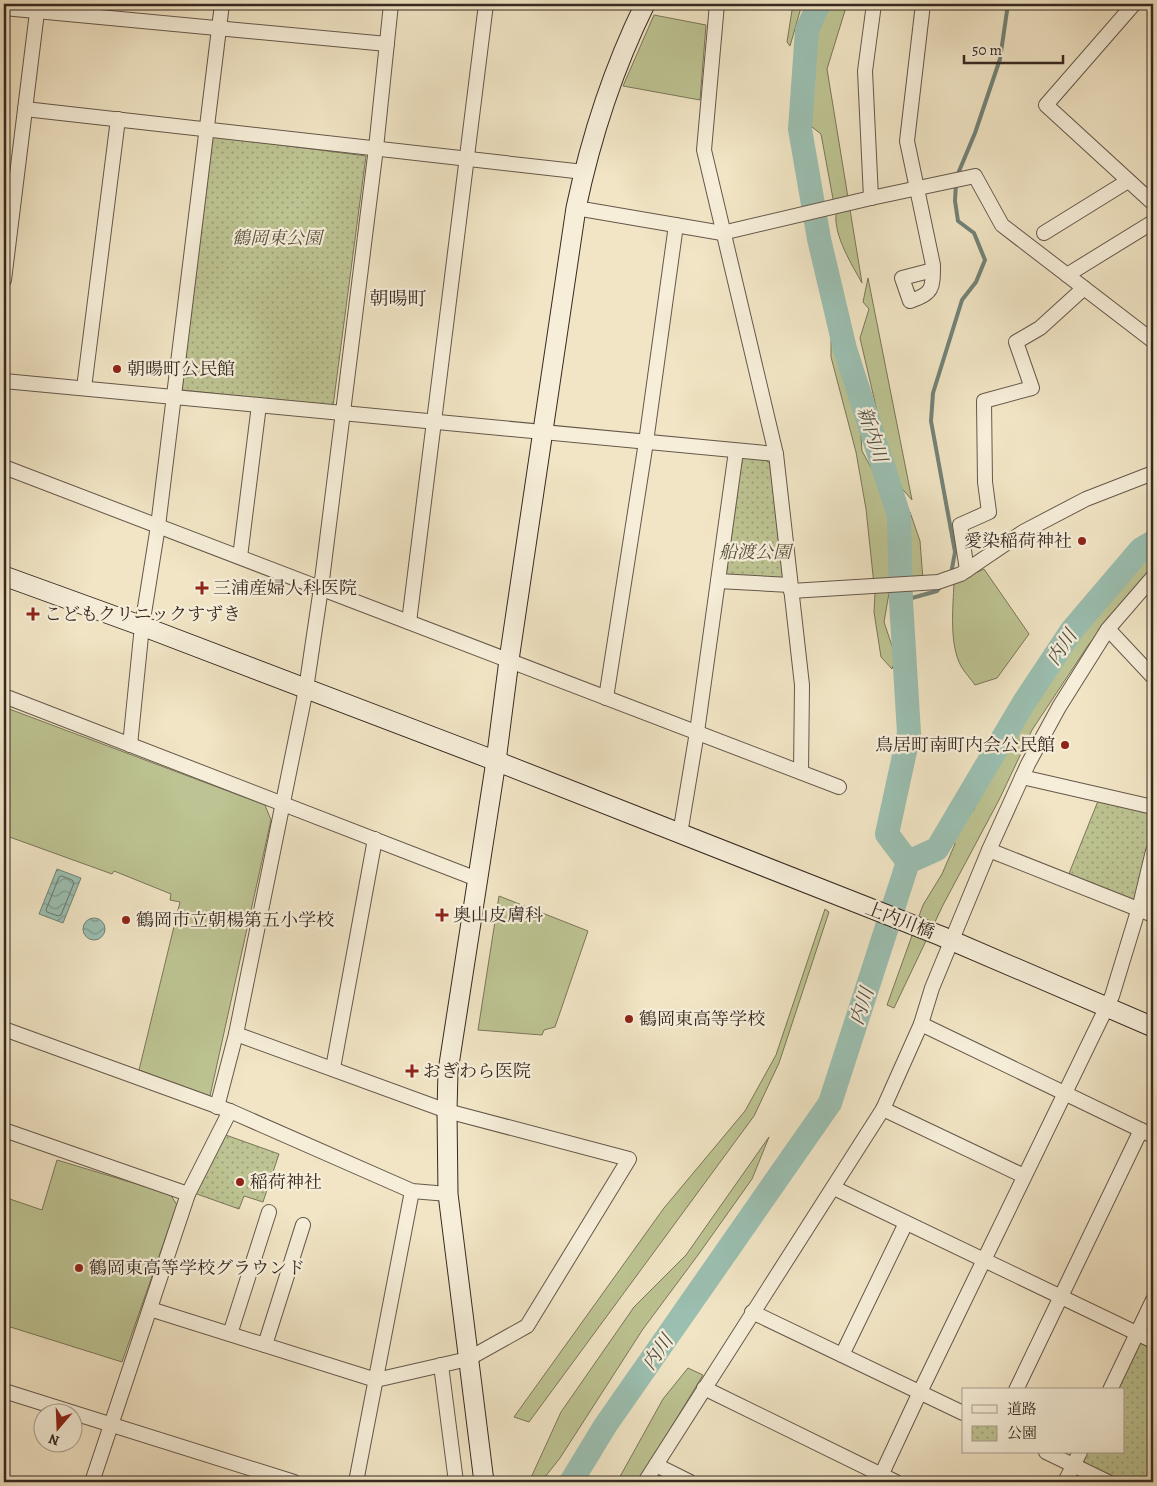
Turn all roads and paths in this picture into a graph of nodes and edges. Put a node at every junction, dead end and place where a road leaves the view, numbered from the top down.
1 (222, 4) edge
2 (391, 4) edge
3 (486, 4) edge
4 (646, 4) edge
5 (717, 4) edge
6 (874, 4) edge
7 (923, 4) edge
8 (1134, 4) edge
9 (38, 7) edge
10 (4, 8) edge
11 (219, 28) junction
12 (387, 44) junction
13 (25, 109) junction
14 (118, 119) junction
15 (206, 129) junction
16 (376, 148) junction
17 (467, 159) junction
18 (584, 172) junction
19 (1128, 181) junction
20 (916, 189) junction
21 (866, 200) junction
22 (1153, 203) edge
23 (576, 208) junction
24 (1153, 222) edge
25 (676, 225) junction
26 (722, 233) junction
27 (1044, 233) dead end
28 (933, 270) dead end
29 (1067, 275) junction
30 (4, 280) edge
31 (1084, 288) junction
32 (1153, 341) edge
33 (4, 381) edge
34 (84, 388) junction
35 (173, 397) junction
36 (259, 405) junction
37 (342, 413) junction
38 (435, 422) junction
39 (543, 432) junction
40 (646, 442) junction
41 (736, 451) junction
42 (776, 454) junction
43 (4, 467) edge
44 (1153, 473) edge
45 (158, 526) junction
46 (240, 558) junction
47 (967, 570) junction
48 (4, 576) edge
49 (1153, 577) edge
50 (718, 581) junction
51 (321, 588) junction
52 (791, 588) junction
53 (409, 622) junction
54 (142, 626) junction
55 (1108, 630) junction
56 (509, 660) junction
57 (1153, 678) edge
58 (306, 689) junction
59 (4, 696) edge
60 (606, 698) junction
61 (697, 732) junction
62 (130, 745) junction
63 (496, 761) junction
64 (801, 772) junction
65 (1022, 777) junction
66 (839, 786) dead end
67 (282, 803) junction
68 (1153, 807) edge
69 (680, 834) junction
70 (375, 839) junction
71 (989, 850) junction
72 (1153, 851) edge
73 (477, 879) junction
74 (1138, 910) junction
75 (1153, 915) edge
76 (947, 938) junction
77 (1107, 1007) junction
78 (921, 1024) junction
79 (1153, 1027) edge
80 (4, 1029) edge
81 (236, 1034) junction
82 (333, 1068) junction
83 (1064, 1093) junction
84 (883, 1108) junction
85 (224, 1109) junction
86 (446, 1111) junction
87 (4, 1130) edge
88 (1147, 1133) edge
89 (1024, 1176) junction
90 (834, 1188) junction
91 (412, 1191) junction
92 (188, 1194) junction
93 (448, 1194) junction
94 (269, 1212) dead end
95 (906, 1223) junction
96 (303, 1225) dead end
97 (984, 1260) junction
98 (1061, 1297) junction
99 (1153, 1300) edge
100 (150, 1309) junction
101 (752, 1312) junction
102 (1137, 1333) junction
103 (230, 1334) junction
104 (1153, 1341) edge
105 (265, 1345) junction
106 (842, 1355) junction
107 (468, 1359) junction
108 (442, 1365) junction
109 (376, 1380) junction
110 (704, 1388) junction
111 (1017, 1388) edge
112 (1111, 1388) edge
113 (4, 1391) edge
114 (920, 1392) junction
115 (962, 1413) edge
116 (111, 1425) junction
117 (1050, 1454) edge
118 (1079, 1454) edge
119 (656, 1465) junction
120 (1074, 1466) junction
121 (880, 1479) edge
122 (92, 1482) edge
123 (294, 1482) edge
124 (356, 1482) edge
125 (456, 1482) edge
126 (484, 1482) edge
127 (645, 1482) edge
128 (690, 1482) edge
129 (896, 1482) edge
130 (1066, 1482) edge
131 (1108, 1482) edge

1 - 11 street
2 - 12 street
3 - 17 street
4 - 18 street
5 - 26 street
6 - 21 street
7 - 20 street
8 - 19 street
9 - 10 street
9 - 11 street
9 - 13 street
11 - 12 street
11 - 15 street
12 - 16 street
13 - 14 street
13 - 30 street
14 - 15 street
14 - 34 street
15 - 16 street
15 - 35 street
16 - 17 street
16 - 37 street
17 - 18 street
17 - 38 street
18 - 23 street
19 - 22 street
19 - 27 street
20 - 21 street
20 - 28 street
20 - 29 street
21 - 26 street
23 - 25 street
23 - 39 street
24 - 29 street
25 - 26 street
25 - 40 street
26 - 42 street
29 - 31 street
31 - 32 street
31 - 47 street
33 - 34 street
34 - 35 street
35 - 36 street
35 - 45 street
36 - 37 street
36 - 46 street
37 - 38 street
37 - 51 street
38 - 39 street
38 - 53 street
39 - 40 street
39 - 56 street
40 - 41 street
40 - 60 street
41 - 42 street
41 - 50 street
42 - 52 street
43 - 45 street
44 - 47 street
45 - 46 street
45 - 54 street
46 - 51 street
47 - 52 street
48 - 54 street, 上内川橋
49 - 55 street
50 - 52 street
50 - 61 street
51 - 53 street
51 - 58 street
52 - 64 street
53 - 56 street
54 - 58 street, 上内川橋
54 - 62 street
55 - 57 street
55 - 65 street
56 - 60 street
56 - 63 street
58 - 63 street, 上内川橋
58 - 67 street
59 - 62 street
60 - 61 street
61 - 64 street
61 - 69 street
62 - 67 street
63 - 69 street, 上内川橋
63 - 73 street
64 - 66 street
65 - 68 street
65 - 71 street
67 - 70 street
67 - 81 street
69 - 76 street, 上内川橋
70 - 73 street
70 - 82 street
71 - 74 street
71 - 76 street
72 - 74 street
73 - 86 street
74 - 75 street
74 - 77 street
76 - 77 street, 上内川橋
76 - 78 street
77 - 79 street, 上内川橋
77 - 83 street
78 - 83 street
78 - 84 street
80 - 85 street
81 - 82 street
81 - 85 street
82 - 86 street
83 - 88 street
83 - 89 street
84 - 89 street
84 - 90 street
85 - 91 street
85 - 92 street
86 - 93 street
86 - 107 street
87 - 92 street
88 - 98 street
89 - 97 street
90 - 95 street
90 - 101 street
91 - 93 street
91 - 109 street
92 - 100 street
93 - 107 street
94 - 103 street
95 - 97 street
95 - 106 street
96 - 105 street
97 - 98 street
97 - 114 street
98 - 102 street
98 - 111 street
99 - 102 street
100 - 103 street
100 - 116 street
101 - 106 street
101 - 110 street
102 - 104 street
102 - 112 street
103 - 105 street
105 - 109 street
106 - 114 street
107 - 108 street
107 - 126 street
108 - 109 street
108 - 125 street
109 - 124 street
110 - 119 street
110 - 121 street
113 - 116 street
114 - 115 street
114 - 121 street
116 - 122 street
116 - 123 street
117 - 120 street
118 - 120 street
119 - 127 street
119 - 128 street
120 - 130 street
120 - 131 street
121 - 129 street

